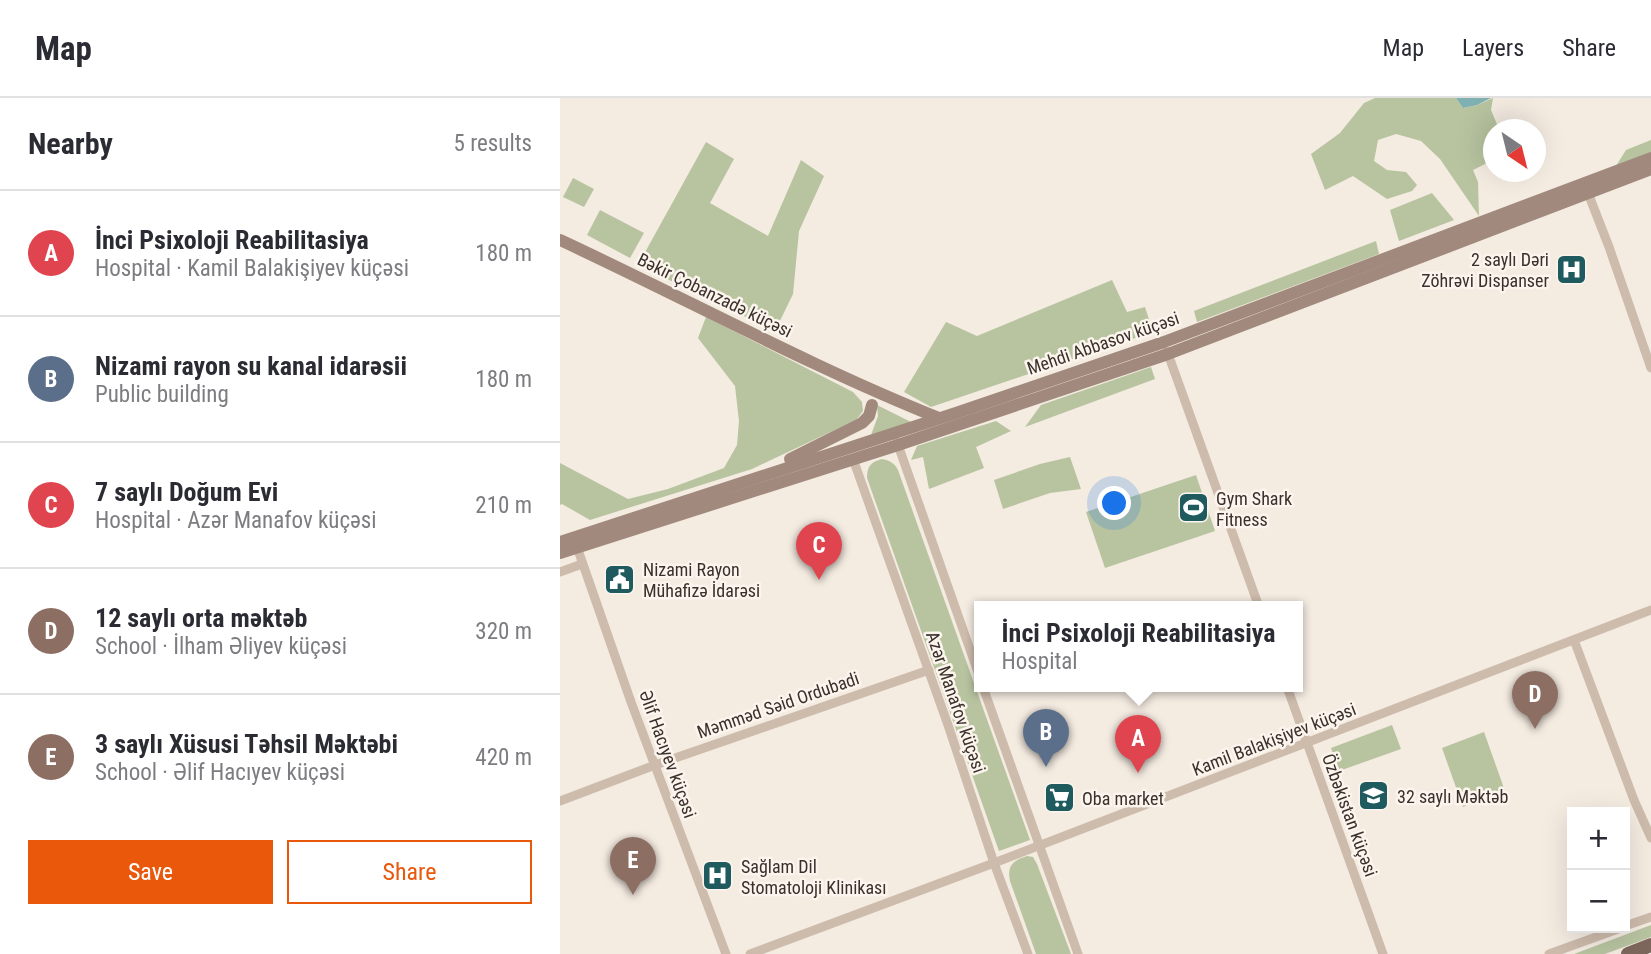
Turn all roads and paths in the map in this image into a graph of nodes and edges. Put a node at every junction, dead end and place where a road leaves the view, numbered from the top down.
1 (1651, 158) edge
2 (1651, 169) edge
3 (1588, 193) junction
4 (560, 240) edge
5 (1166, 348) junction
6 (1651, 368) edge
7 (854, 382) junction
8 (872, 405) junction
9 (924, 423) junction
10 (939, 425) junction
11 (887, 435) junction
12 (859, 443) junction
13 (898, 445) junction
14 (853, 459) junction
15 (745, 481) junction
16 (560, 542) edge
17 (577, 547) junction
18 (560, 553) edge
19 (582, 564) junction
20 (560, 572) edge
21 (1257, 601) edge
22 (1651, 610) edge
23 (1574, 640) junction
24 (974, 661) edge
25 (929, 670) junction
26 (985, 692) edge
27 (1289, 692) edge
28 (1308, 743) junction
29 (655, 765) junction
30 (560, 801) edge
31 (1651, 838) edge
32 (1040, 846) junction
33 (994, 863) junction
34 (1651, 916) edge
35 (1630, 924) edge
36 (1607, 933) edge
37 (1651, 945) edge
38 (726, 954) edge
39 (750, 954) edge
40 (1028, 954) edge
41 (1078, 954) edge
42 (1383, 954) edge
43 (1549, 954) edge
44 (1628, 954) edge

1 - 5 street, Mehdi Abbasov küçəsi
2 - 3 street, Mehdi Abbasov küçəsi
3 - 5 street, Mehdi Abbasov küçəsi
3 - 6 street
4 - 7 street, Bəkir Çobanzadə küçəsi
5 - 10 street, Mehdi Abbasov küçəsi
5 - 21 street
7 - 8 street
7 - 9 street
7 - 10 street
8 - 12 street
8 - 15 street
9 - 10 street
9 - 11 street
10 - 13 street, Mehdi Abbasov küçəsi
11 - 12 street
11 - 13 street, Azər Manafov küçəsi
12 - 14 street
12 - 15 street
13 - 14 street, Mehdi Abbasov küçəsi
13 - 24 street, Azər Manafov küçəsi
14 - 17 street, Mehdi Abbasov küçəsi
14 - 25 street, Azər Manafov küçəsi
15 - 16 street
17 - 18 street, Mehdi Abbasov küçəsi
17 - 19 street, Əlif Hacıyev küçəsi
19 - 20 street
19 - 29 street, Əlif Hacıyev küçəsi
22 - 23 street, Kamil Balakişiyev küçəsi
23 - 28 street, Kamil Balakişiyev küçəsi
23 - 31 street
25 - 29 street, Məmməd Səid Ordubadi
25 - 33 street, Azər Manafov küçəsi
26 - 32 street, Azər Manafov küçəsi
27 - 28 street, Özbəkistan küçəsi
28 - 32 street, Kamil Balakişiyev küçəsi
28 - 42 street, Özbəkistan küçəsi
29 - 30 street, Məmməd Səid Ordubadi
29 - 38 street, Əlif Hacıyev küçəsi
32 - 33 street, Kamil Balakişiyev küçəsi
32 - 41 street, Azər Manafov küçəsi
33 - 39 street, Kamil Balakişiyev küçəsi
33 - 40 street, Azər Manafov küçəsi
34 - 35 street
36 - 43 street
37 - 44 main road

